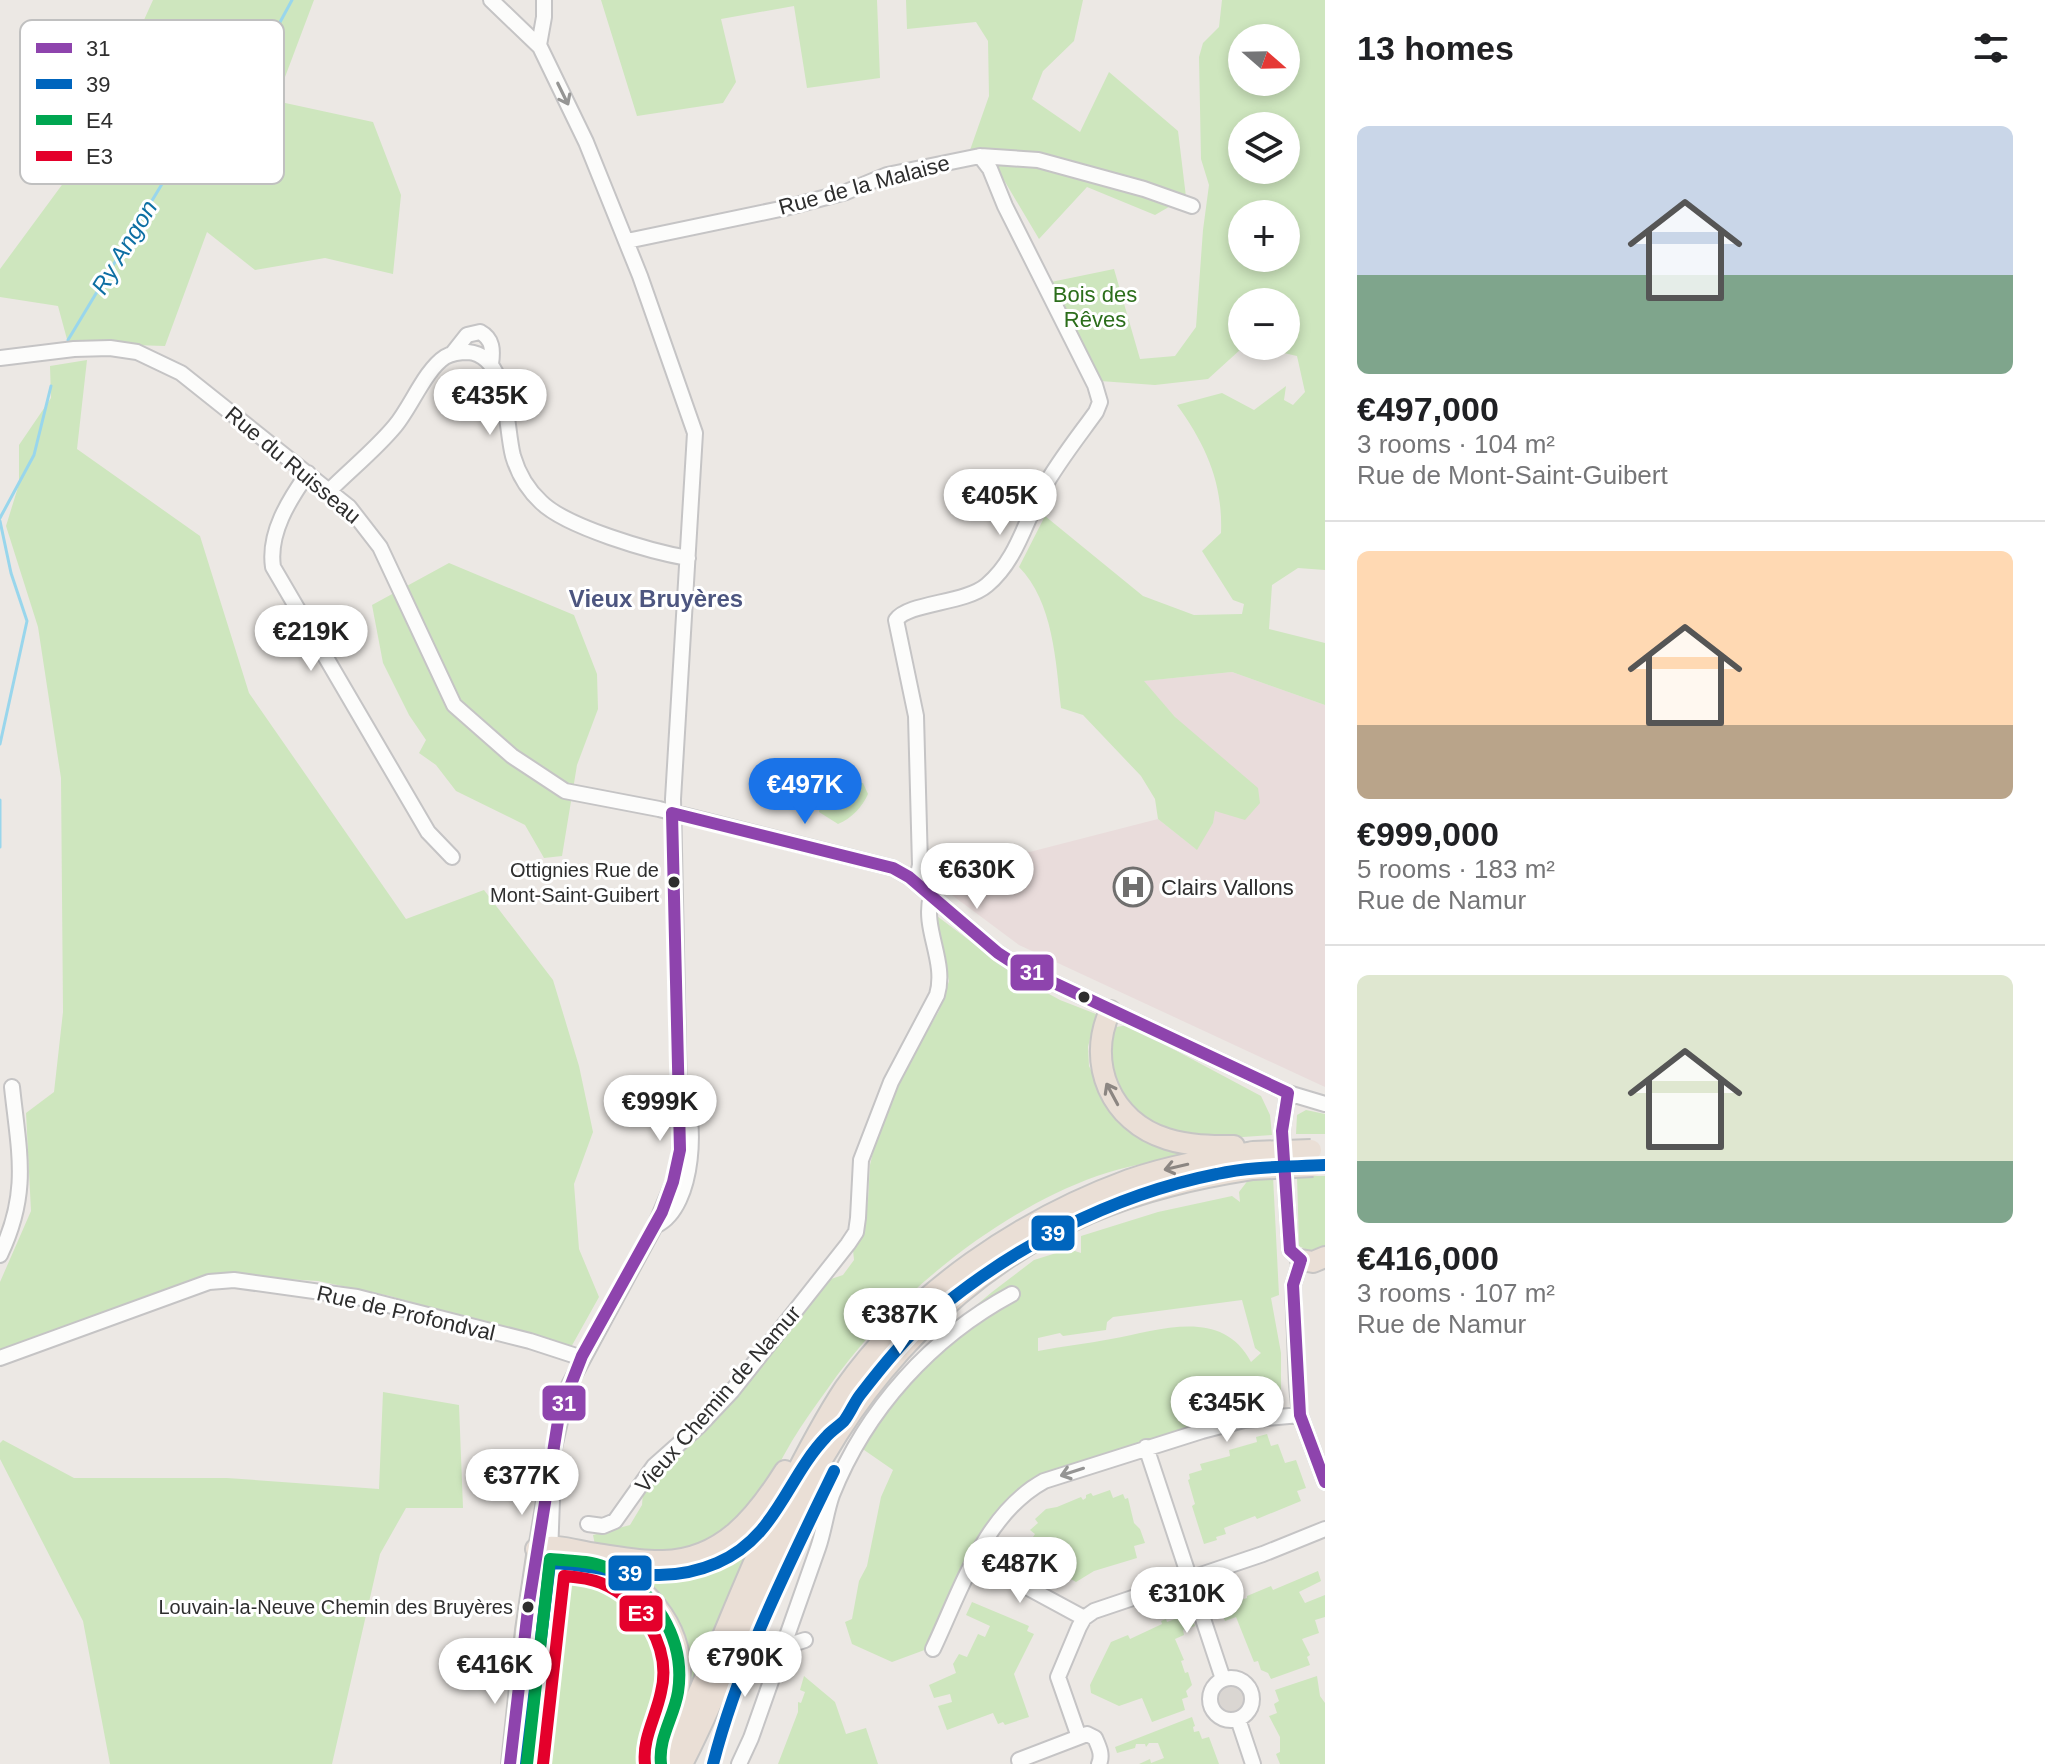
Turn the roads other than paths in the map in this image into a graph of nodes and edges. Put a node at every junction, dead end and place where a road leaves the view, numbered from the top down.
1 (491, 0) edge
2 (544, 0) edge
3 (539, 45) junction
4 (980, 156) junction
5 (1192, 206) dead end
6 (627, 241) junction
7 (452, 354) junction
8 (0, 358) edge
9 (491, 364) junction
10 (308, 473) junction
11 (330, 490) junction
12 (688, 558) junction
13 (672, 813) junction
14 (452, 857) dead end
15 (916, 883) junction
16 (931, 896) junction
17 (1110, 1011) junction
18 (12, 1087) dead end
19 (1288, 1093) junction
20 (1325, 1104) edge
21 (1318, 1158) edge
22 (1253, 1160) junction
23 (1008, 1249) junction
24 (0, 1255) edge
25 (1325, 1257) edge
26 (1301, 1260) junction
27 (1012, 1294) dead end
28 (0, 1358) edge
29 (581, 1360) junction
30 (831, 1411) junction
31 (1300, 1415) junction
32 (1146, 1447) junction
33 (1325, 1482) edge
34 (588, 1524) dead end
35 (1325, 1529) edge
36 (545, 1551) junction
37 (975, 1559) junction
38 (1187, 1578) junction
39 (1084, 1618) junction
40 (805, 1640) dead end
41 (783, 1647) junction
42 (933, 1649) dead end
43 (1223, 1679) junction
44 (710, 1710) junction
45 (1238, 1719) junction
46 (1079, 1737) junction
47 (510, 1764) edge
48 (527, 1764) edge
49 (662, 1764) edge
50 (682, 1764) edge
51 (696, 1764) edge
52 (739, 1764) edge
53 (1020, 1764) edge
54 (1099, 1764) edge
55 (1253, 1764) edge

1 - 3 street
2 - 3 street
3 -> 6 street
4 - 5 street, Rue de la Malaise
4 - 6 street, Rue de la Malaise
4 - 15 street
6 - 12 street
7 - 9 street
7 - 9 street
7 - 11 street
8 - 10 street, Rue du Ruisseau
9 - 12 street
10 - 11 street, Rue du Ruisseau
10 - 14 street
11 - 13 street, Rue du Ruisseau
12 - 13 street
13 - 15 street, Rue du Ruisseau
13 - 29 street
15 - 16 street, Rue du Ruisseau
16 - 17 street, Rue du Ruisseau
16 - 34 street, Vieux Chemin de Namur
17 - 19 street, Rue du Ruisseau
22 -> 17 highway
18 - 24 street
19 - 20 street, Rue du Ruisseau
19 - 26 street
21 - 22 highway, bridge
22 - 23 highway
23 - 30 highway
23 - 44 highway
25 - 26 highway
26 - 31 street
27 - 41 street
28 - 29 street, Rue de Profondval
29 - 36 street
30 - 36 highway
30 - 49 highway
31 - 32 street
31 - 33 street
32 -> 37 street
32 - 38 street
35 - 38 street
36 - 47 main road
36 - 48 main road
36 - 49 highway
37 - 39 street
37 - 42 street
38 - 39 street
38 - 43 street
39 - 46 street
40 - 41 street
41 - 52 street
43 - 45 street
43 - 45 street
44 - 50 highway
44 - 51 highway
45 - 55 street
46 - 53 street
46 - 54 street

